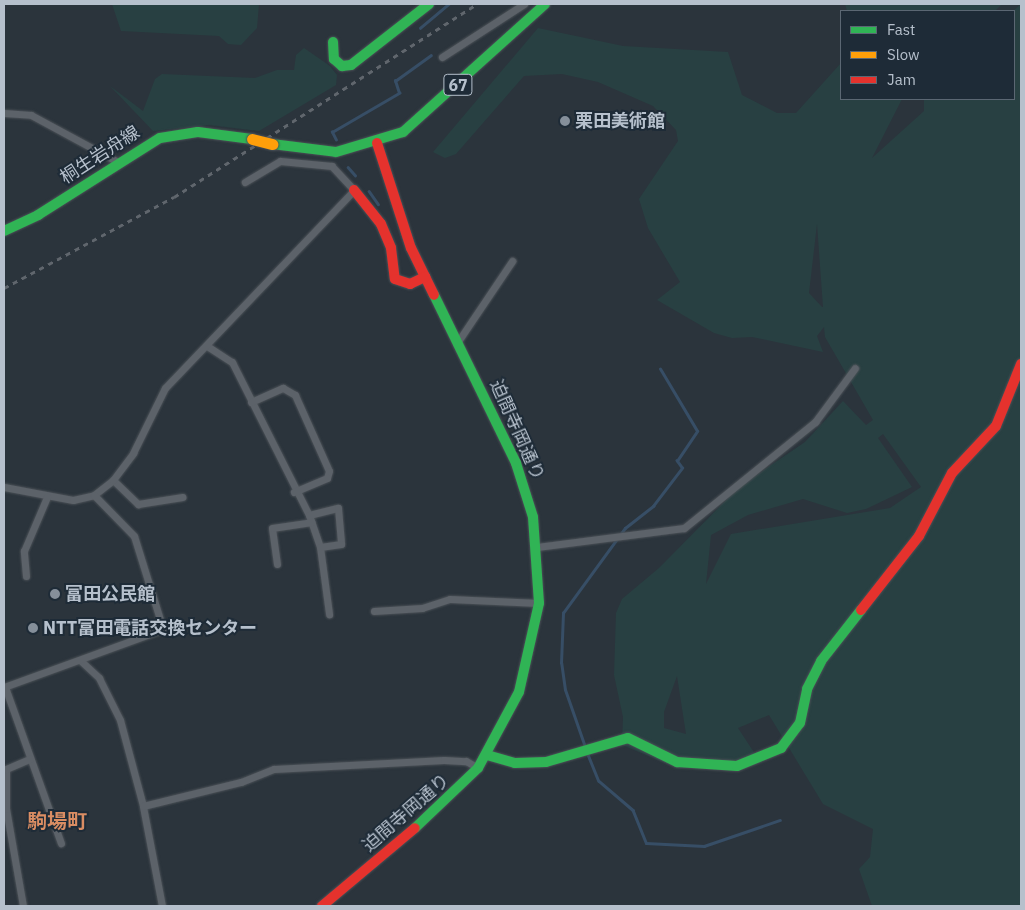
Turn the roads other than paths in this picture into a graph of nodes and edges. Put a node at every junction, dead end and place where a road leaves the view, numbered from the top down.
1 (429, 4) edge
2 (524, 4) edge
3 (545, 4) edge
4 (333, 42) dead end
5 (442, 57) dead end
6 (4, 113) edge
7 (377, 144) junction
8 (118, 162) junction
9 (245, 182) dead end
10 (354, 190) junction
11 (4, 231) edge
12 (512, 261) dead end
13 (425, 277) junction
14 (457, 343) junction
15 (207, 346) junction
16 (1021, 364) edge
17 (856, 368) dead end
18 (251, 402) junction
19 (113, 480) junction
20 (4, 487) edge
21 (294, 492) junction
22 (94, 495) junction
23 (48, 497) junction
24 (182, 497) dead end
25 (310, 519) junction
26 (320, 547) junction
27 (537, 548) junction
28 (277, 564) dead end
29 (26, 576) dead end
30 (539, 603) junction
31 (374, 611) dead end
32 (329, 614) dead end
33 (81, 660) junction
34 (4, 687) edge
35 (487, 755) junction
36 (30, 759) junction
37 (478, 768) junction
38 (5, 769) edge
39 (143, 806) junction
40 (61, 843) dead end
41 (23, 906) edge
42 (162, 906) edge
43 (322, 906) edge

1 - 4 street
2 - 5 street
3 - 7 street, 67
6 - 8 street
7 - 8 street, 桐生岩舟線 / 67, bridge
7 - 13 street, 迫間寺岡通り
8 - 11 street, 桐生岩舟線 / 67
9 - 10 street
10 - 13 street
10 - 15 street
12 - 14 street
13 - 14 street, 迫間寺岡通り
14 - 27 street, 迫間寺岡通り
15 - 18 street
15 - 19 street
16 - 35 street
17 - 27 street
18 - 21 street
18 - 21 street
19 - 22 street
19 - 24 street
20 - 23 street
21 - 25 street
22 - 23 street
22 - 33 street
23 - 29 street
25 - 26 street
25 - 26 street
25 - 28 street
26 - 32 street
27 - 30 street, 迫間寺岡通り
30 - 31 street
30 - 35 street, 迫間寺岡通り
33 - 34 street
33 - 39 street
34 - 36 street
35 - 37 street, 迫間寺岡通り
36 - 38 street
36 - 40 street
37 - 39 street
37 - 43 street, 迫間寺岡通り
38 - 41 street
39 - 42 street

